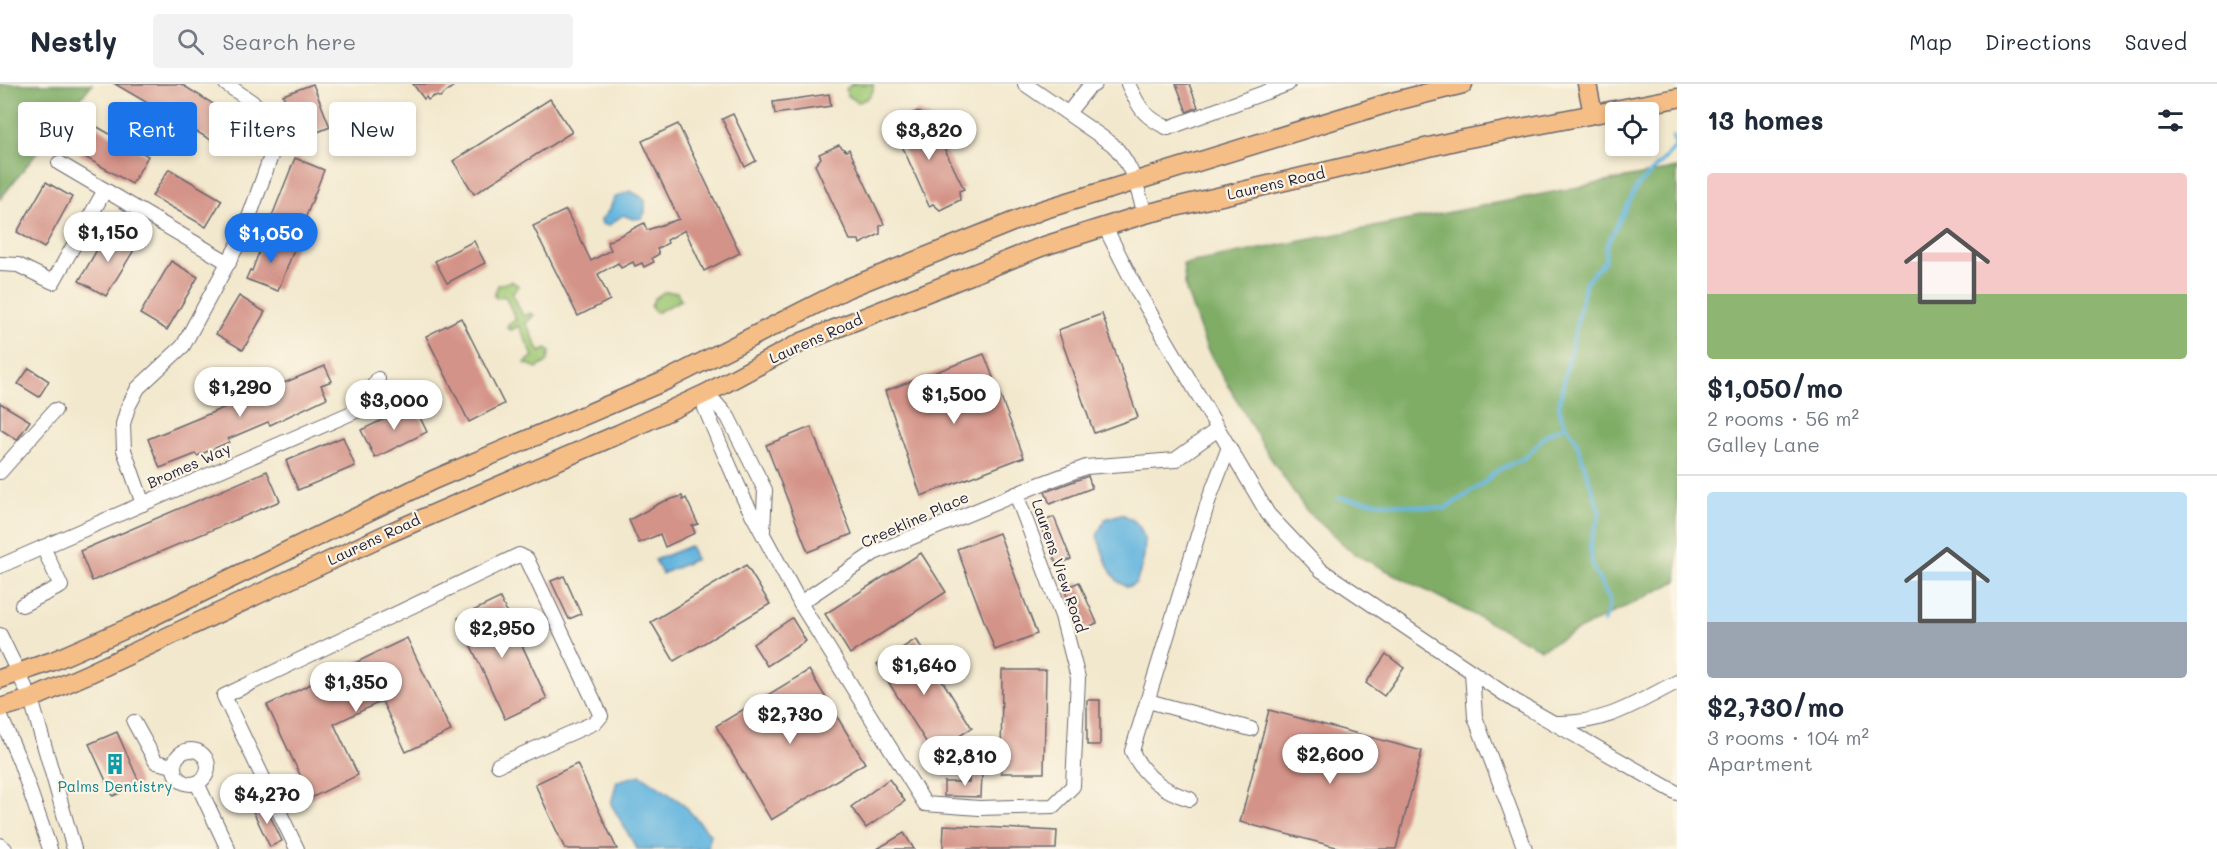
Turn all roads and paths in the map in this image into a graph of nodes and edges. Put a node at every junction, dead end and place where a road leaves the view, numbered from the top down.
1 (226, 84) edge
2 (1025, 84) edge
3 (1095, 84) edge
4 (1128, 84) edge
5 (1287, 84) edge
6 (1462, 84) edge
7 (1587, 84) edge
8 (1677, 98) edge
9 (1068, 113) junction
10 (1593, 114) junction
11 (59, 163) dead end
12 (1135, 180) junction
13 (105, 190) junction
14 (1145, 214) junction
15 (1105, 227) junction
16 (229, 263) junction
17 (0, 264) edge
18 (696, 366) junction
19 (378, 379) dead end
20 (707, 393) junction
21 (55, 410) dead end
22 (1218, 429) junction
23 (1229, 447) junction
24 (0, 472) edge
25 (1016, 494) junction
26 (143, 504) junction
27 (373, 509) junction
28 (763, 531) junction
29 (387, 534) junction
30 (43, 547) junction
31 (0, 566) edge
32 (800, 603) junction
33 (22, 605) dead end
34 (0, 635) edge
35 (1472, 672) junction
36 (19, 673) junction
37 (0, 679) edge
38 (1677, 682) edge
39 (31, 699) junction
40 (1148, 701) junction
41 (0, 708) edge
42 (0, 715) edge
43 (134, 722) dead end
44 (1554, 723) junction
45 (1251, 729) dead end
46 (498, 765) dead end
47 (173, 766) junction
48 (197, 783) junction
49 (1677, 793) edge
50 (1190, 799) dead end
51 (0, 845) edge
52 (5, 849) edge
53 (50, 849) edge
54 (74, 849) edge
55 (228, 849) edge
56 (297, 849) edge
57 (1525, 849) edge

1 - 16 street
2 - 9 street
3 - 9 street
4 - 5 street
6 - 12 main road, Laurens Road
7 - 10 main road
8 - 10 main road, Laurens Road
9 - 12 street
10 - 14 main road, Laurens Road
11 - 13 street
12 - 14 street
12 - 18 main road, Laurens Road
13 - 16 street
13 - 17 street
14 - 15 main road, Laurens Road
15 - 20 main road, Laurens Road
15 - 22 street
16 - 26 street
18 - 20 main road
18 - 27 main road, Laurens Road
19 - 26 street, Bromes Way
20 - 28 street, Laurens View Road
20 - 28 street, Laurens View Road
20 - 29 main road, Laurens Road
21 - 24 street
22 - 23 street
22 - 25 street, Creekline Place
23 - 35 street
23 - 40 street
25 - 32 street, Creekline Place
25 - 32 street, Laurens View Road
26 - 30 street, Bromes Way
27 - 29 main road
27 - 36 main road, Laurens Road
28 - 32 street, Laurens View Road
29 - 39 main road, Laurens Road
30 - 31 street, Bromes Way
30 - 33 street
34 - 36 street
35 - 44 street
35 - 57 street
36 - 37 main road, Laurens Road
36 - 39 street
38 - 44 street
39 - 41 main road, Laurens Road
39 - 54 street
40 - 45 street
40 - 50 street
42 - 53 street
43 - 47 street
44 - 49 street
46 - 56 street
47 - 48 street
47 - 48 street
48 - 55 street
51 - 52 street

